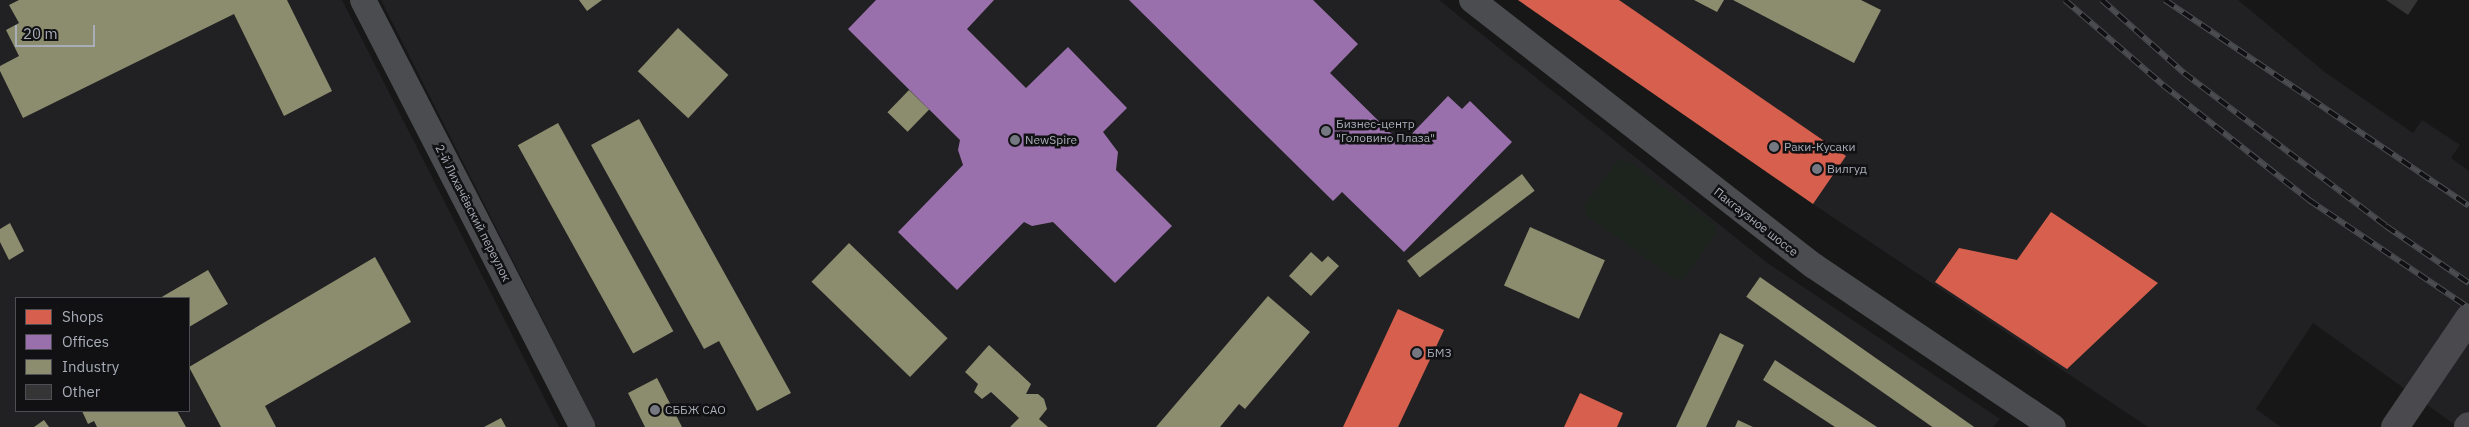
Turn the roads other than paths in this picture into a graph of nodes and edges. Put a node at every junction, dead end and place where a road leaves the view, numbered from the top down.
1 (363, 0) edge
2 (1472, 0) edge
3 (2469, 318) edge
4 (582, 427) edge
5 (2053, 427) edge
6 (2395, 427) edge

1 - 4 street, 2-й Лихачёвский переулок
2 - 5 street, Пакгаузное шоссе
3 - 6 main road

